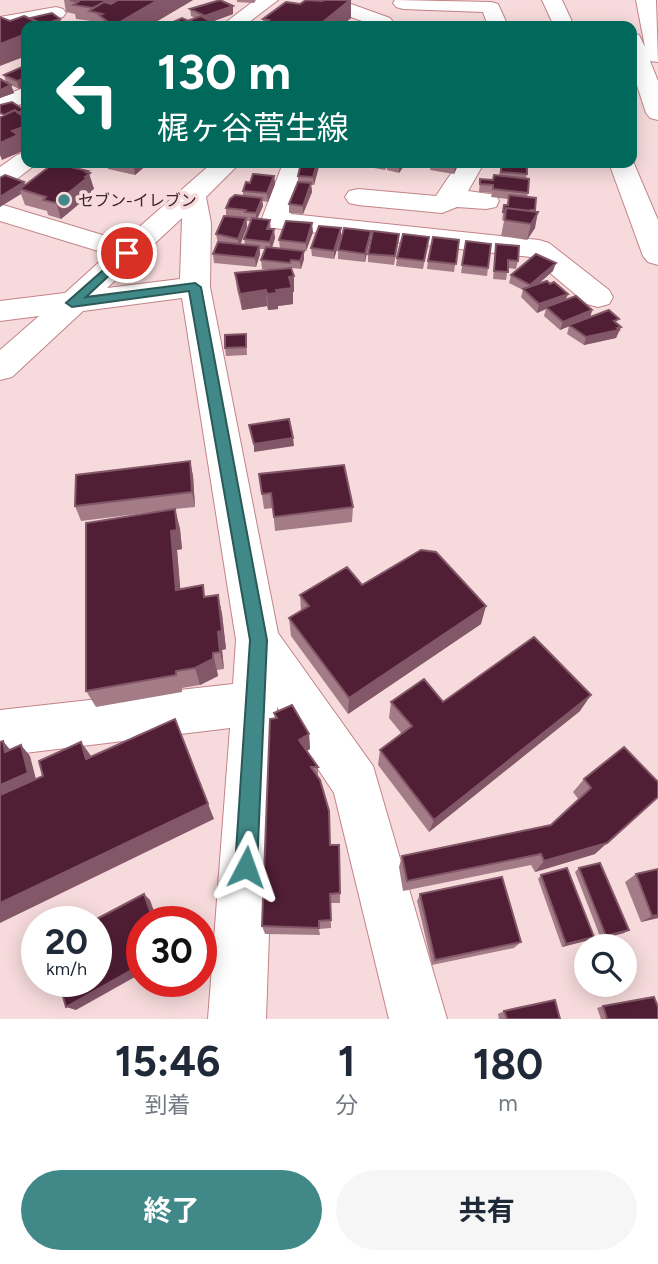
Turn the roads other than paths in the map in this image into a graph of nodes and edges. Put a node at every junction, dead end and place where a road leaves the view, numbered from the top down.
1 (268, 0) edge
2 (322, 0) edge
3 (552, 0) edge
4 (646, 0) edge
5 (405, 1) edge
6 (53, 14) edge
7 (238, 21) edge
8 (374, 21) edge
9 (384, 21) edge
10 (496, 21) edge
11 (562, 21) edge
12 (0, 23) edge
13 (637, 54) edge
14 (658, 56) edge
15 (21, 96) edge
16 (0, 104) edge
17 (658, 113) edge
18 (21, 164) edge
19 (222, 168) edge
20 (294, 168) edge
21 (468, 168) edge
22 (624, 168) edge
23 (0, 179) edge
24 (192, 195) junction
25 (358, 197) dead end
26 (447, 201) junction
27 (486, 201) dead end
28 (0, 212) edge
29 (412, 235) junction
30 (109, 246) dead end
31 (658, 256) edge
32 (195, 287) junction
33 (598, 297) dead end
34 (72, 303) junction
35 (0, 311) edge
36 (0, 369) edge
37 (258, 640) junction
38 (256, 703) junction
39 (0, 733) edge
40 (237, 1019) edge
41 (418, 1019) edge

1 - 7 main road
2 - 8 main road
3 - 11 main road
4 - 14 main road
5 - 9 main road
5 - 10 main road
6 - 12 main road
13 - 17 main road
15 - 16 main road
18 - 23 main road
19 - 24 main road
20 - 29 main road
21 - 26 main road
22 - 31 main road
24 - 32 main road
24 - 34 main road
25 - 26 main road
26 - 27 main road
26 - 29 main road
28 - 30 main road
29 - 33 main road
32 - 34 main road
32 - 37 main road
34 - 35 main road
34 - 36 main road
37 - 38 main road
37 - 41 main road
38 - 39 main road
38 - 40 main road

